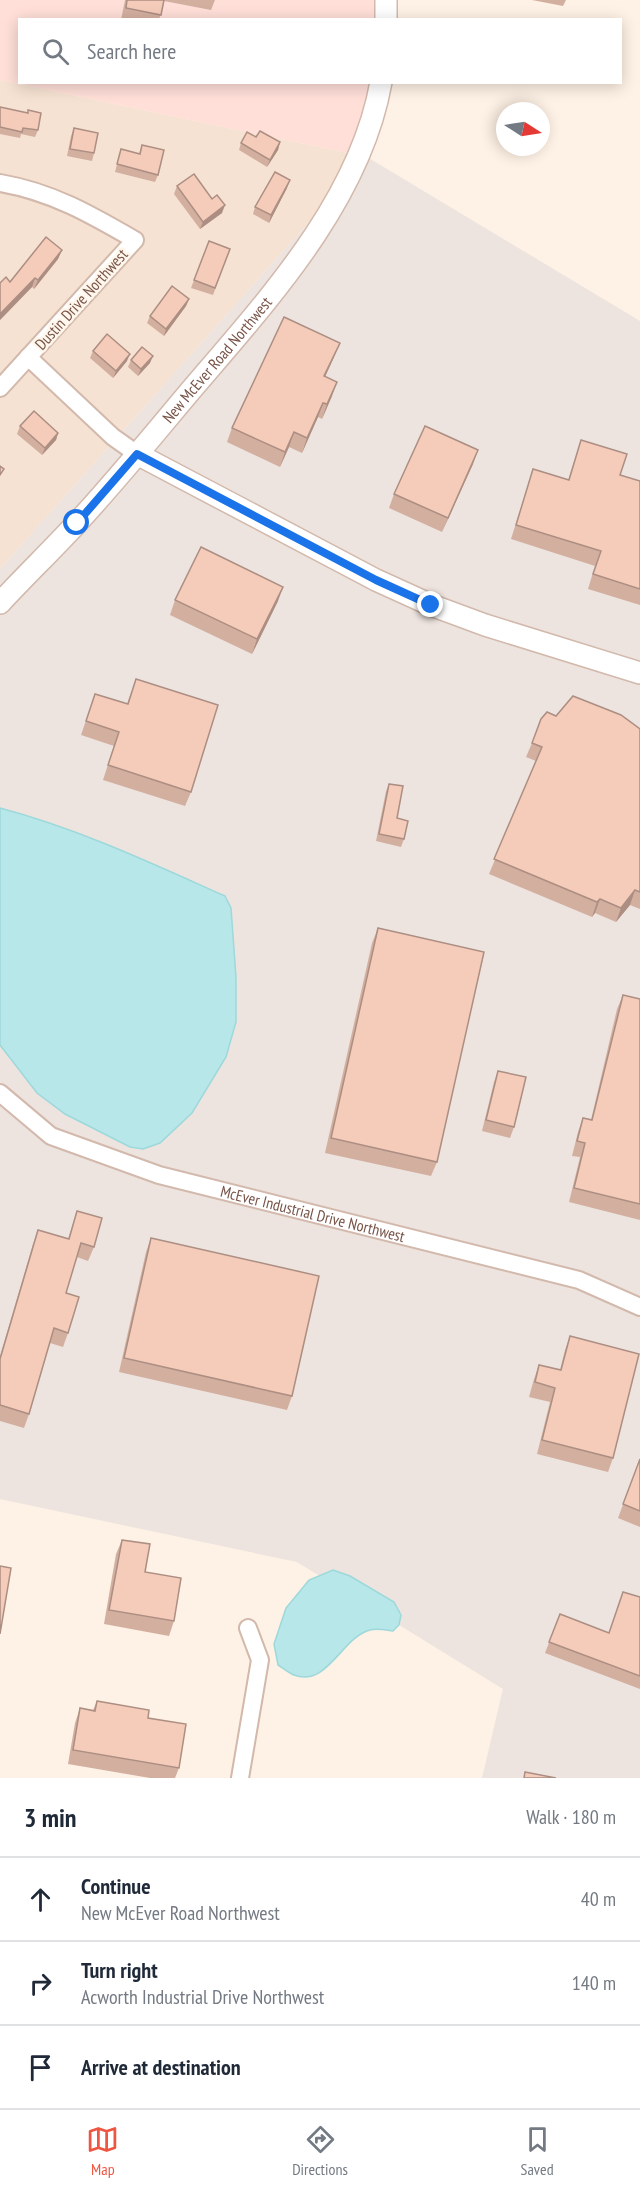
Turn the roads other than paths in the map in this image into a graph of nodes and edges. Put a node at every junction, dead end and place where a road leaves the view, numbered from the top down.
1 (386, 0) edge
2 (386, 18) edge
3 (381, 84) edge
4 (0, 183) edge
5 (28, 357) junction
6 (0, 388) edge
7 (137, 454) junction
8 (0, 603) edge
9 (640, 673) edge
10 (0, 1093) edge
11 (640, 1307) edge
12 (248, 1628) dead end
13 (240, 1778) edge

1 - 2 street
3 - 7 street, New McEver Road Northwest
4 - 5 street, Dustin Drive Northwest
5 - 6 street, Dustin Drive Northwest
5 - 7 street
7 - 8 street, New McEver Road Northwest
7 - 9 street
10 - 11 street, McEver Industrial Drive Northwest
12 - 13 street

